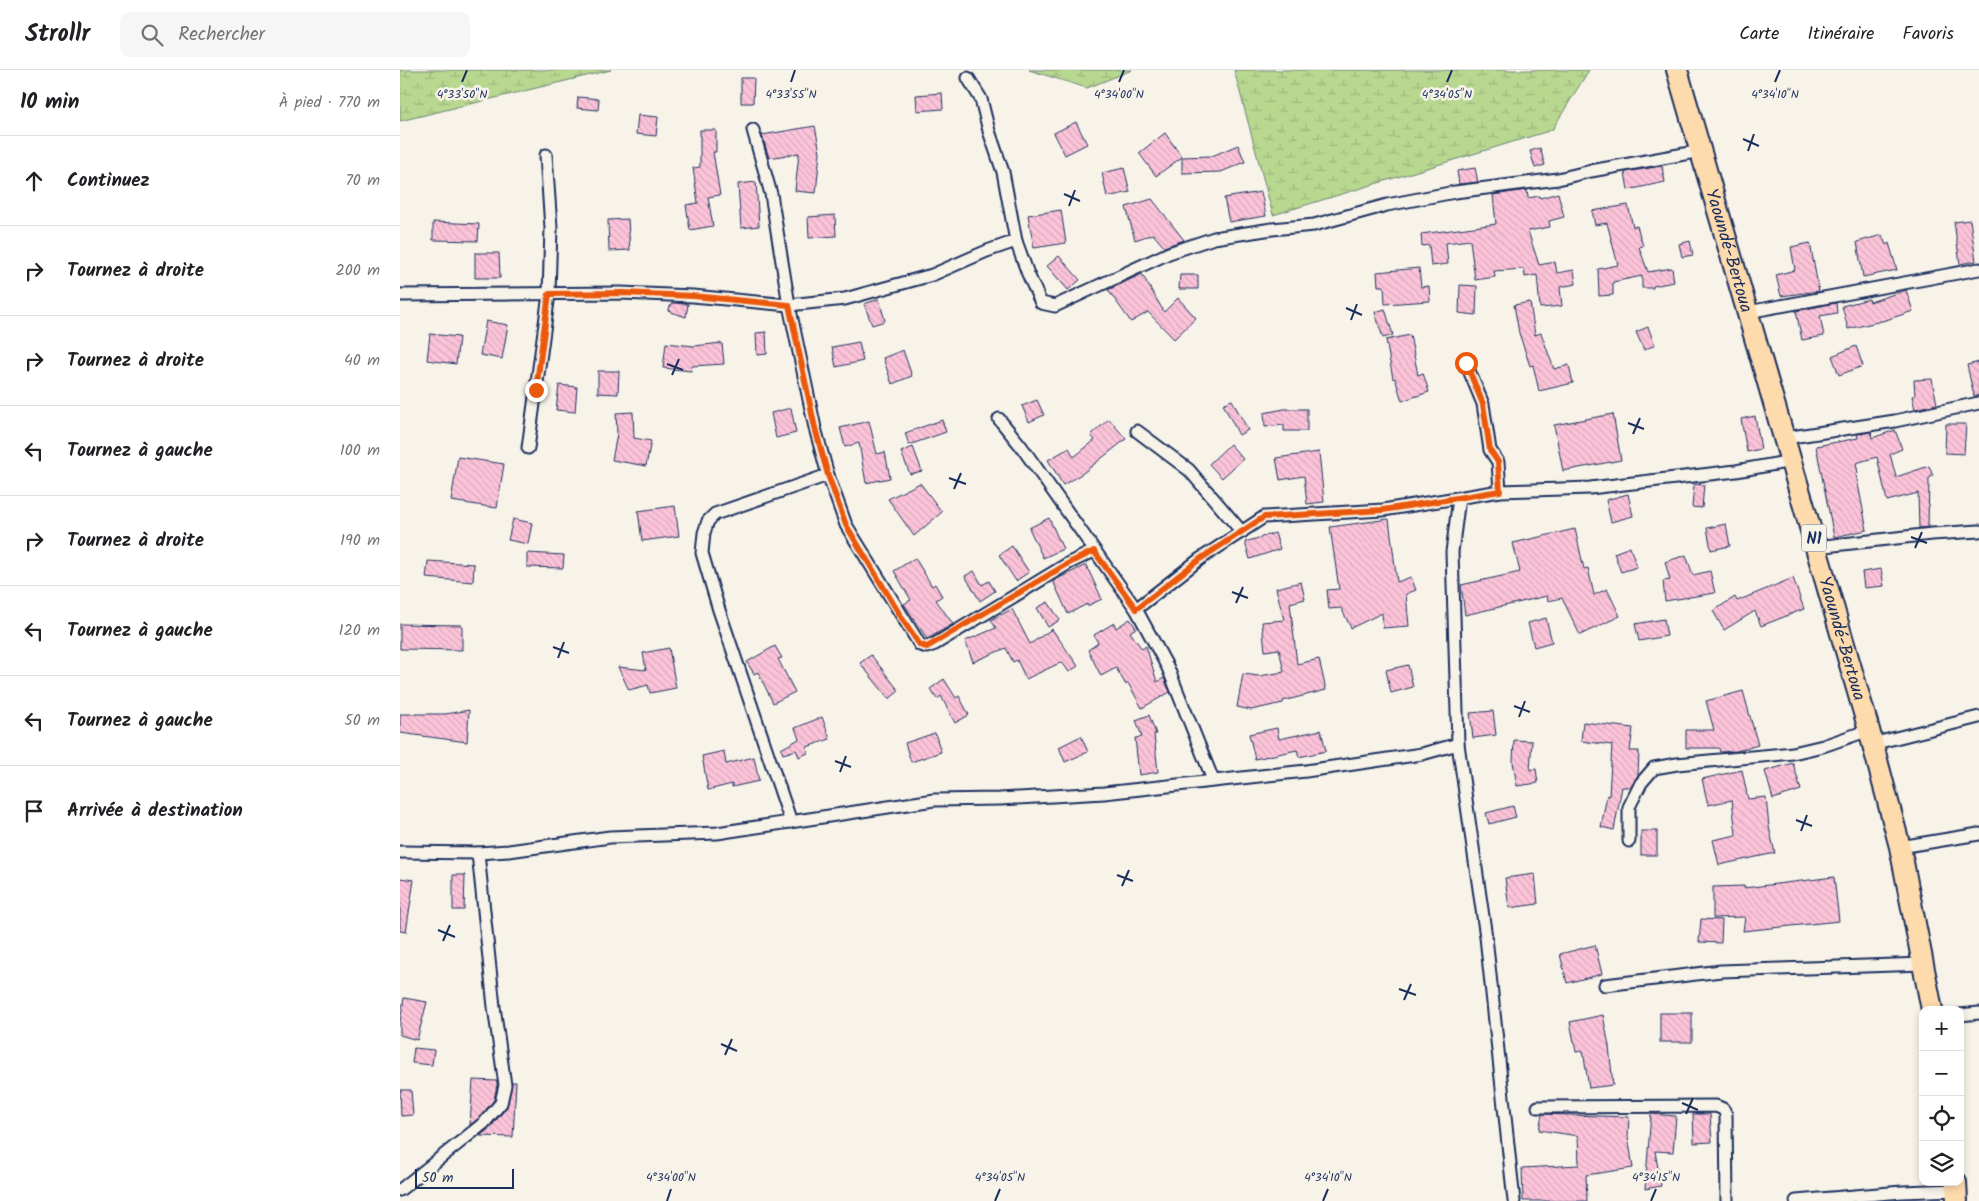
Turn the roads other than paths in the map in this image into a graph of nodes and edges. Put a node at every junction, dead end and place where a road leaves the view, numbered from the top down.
1 (1677, 70) edge
2 (968, 78) dead end
3 (752, 130) dead end
4 (1701, 151) junction
5 (546, 155) dead end
6 (1016, 241) junction
7 (1979, 269) edge
8 (549, 294) junction
9 (400, 296) edge
10 (789, 305) junction
11 (1748, 312) junction
12 (1466, 363) dead end
13 (1979, 403) edge
14 (999, 419) dead end
15 (1137, 431) dead end
16 (1785, 438) junction
17 (528, 448) dead end
18 (1792, 462) junction
19 (828, 475) junction
20 (1500, 491) junction
21 (1458, 498) junction
22 (1979, 531) edge
23 (1242, 532) junction
24 (1816, 547) junction
25 (1094, 551) junction
26 (1136, 609) junction
27 (1979, 717) edge
28 (1871, 737) junction
29 (1458, 744) junction
30 (1213, 780) junction
31 (791, 822) junction
32 (1979, 834) edge
33 (1629, 841) dead end
34 (1900, 847) junction
35 (400, 852) edge
36 (478, 853) junction
37 (1923, 964) junction
38 (1605, 985) dead end
39 (1931, 1006) edge
40 (1979, 1013) edge
41 (1964, 1015) edge
42 (1538, 1107) dead end
43 (400, 1190) edge
44 (1956, 1191) edge
45 (1514, 1201) edge
46 (1719, 1201) edge
47 (1727, 1201) edge
48 (1740, 1201) edge
49 (1796, 1201) edge

1 - 4 highway, Yaoundé-Bertoua / N1
2 - 6 street
3 - 10 street
4 - 6 street
4 - 11 highway, Yaoundé-Bertoua / N1
5 - 8 street
6 - 10 street
7 - 11 street
8 - 9 street
8 - 10 street
8 - 17 street
10 - 19 street
11 - 16 highway, Yaoundé-Bertoua / N1
12 - 20 street
13 - 16 street
14 - 25 street
15 - 23 street
16 - 18 highway, Yaoundé-Bertoua / N1
18 - 20 street
18 - 24 highway, Yaoundé-Bertoua / N1
19 - 25 street
19 - 31 street
20 - 21 street
21 - 23 street
21 - 29 street
22 - 24 street
23 - 26 street
24 - 28 highway, Yaoundé-Bertoua / N1
25 - 26 street
26 - 30 street
27 - 28 street
28 - 33 street
28 - 34 highway, Yaoundé-Bertoua / N1
29 - 30 street
29 - 45 street
30 - 31 street
31 - 36 street
32 - 34 street
34 - 37 highway, Yaoundé-Bertoua / N1
35 - 36 street
36 - 43 street
37 - 38 street
37 - 39 highway, Yaoundé-Bertoua / N1
40 - 41 street
42 - 47 street
44 - 49 street
46 - 47 street
47 - 48 street

